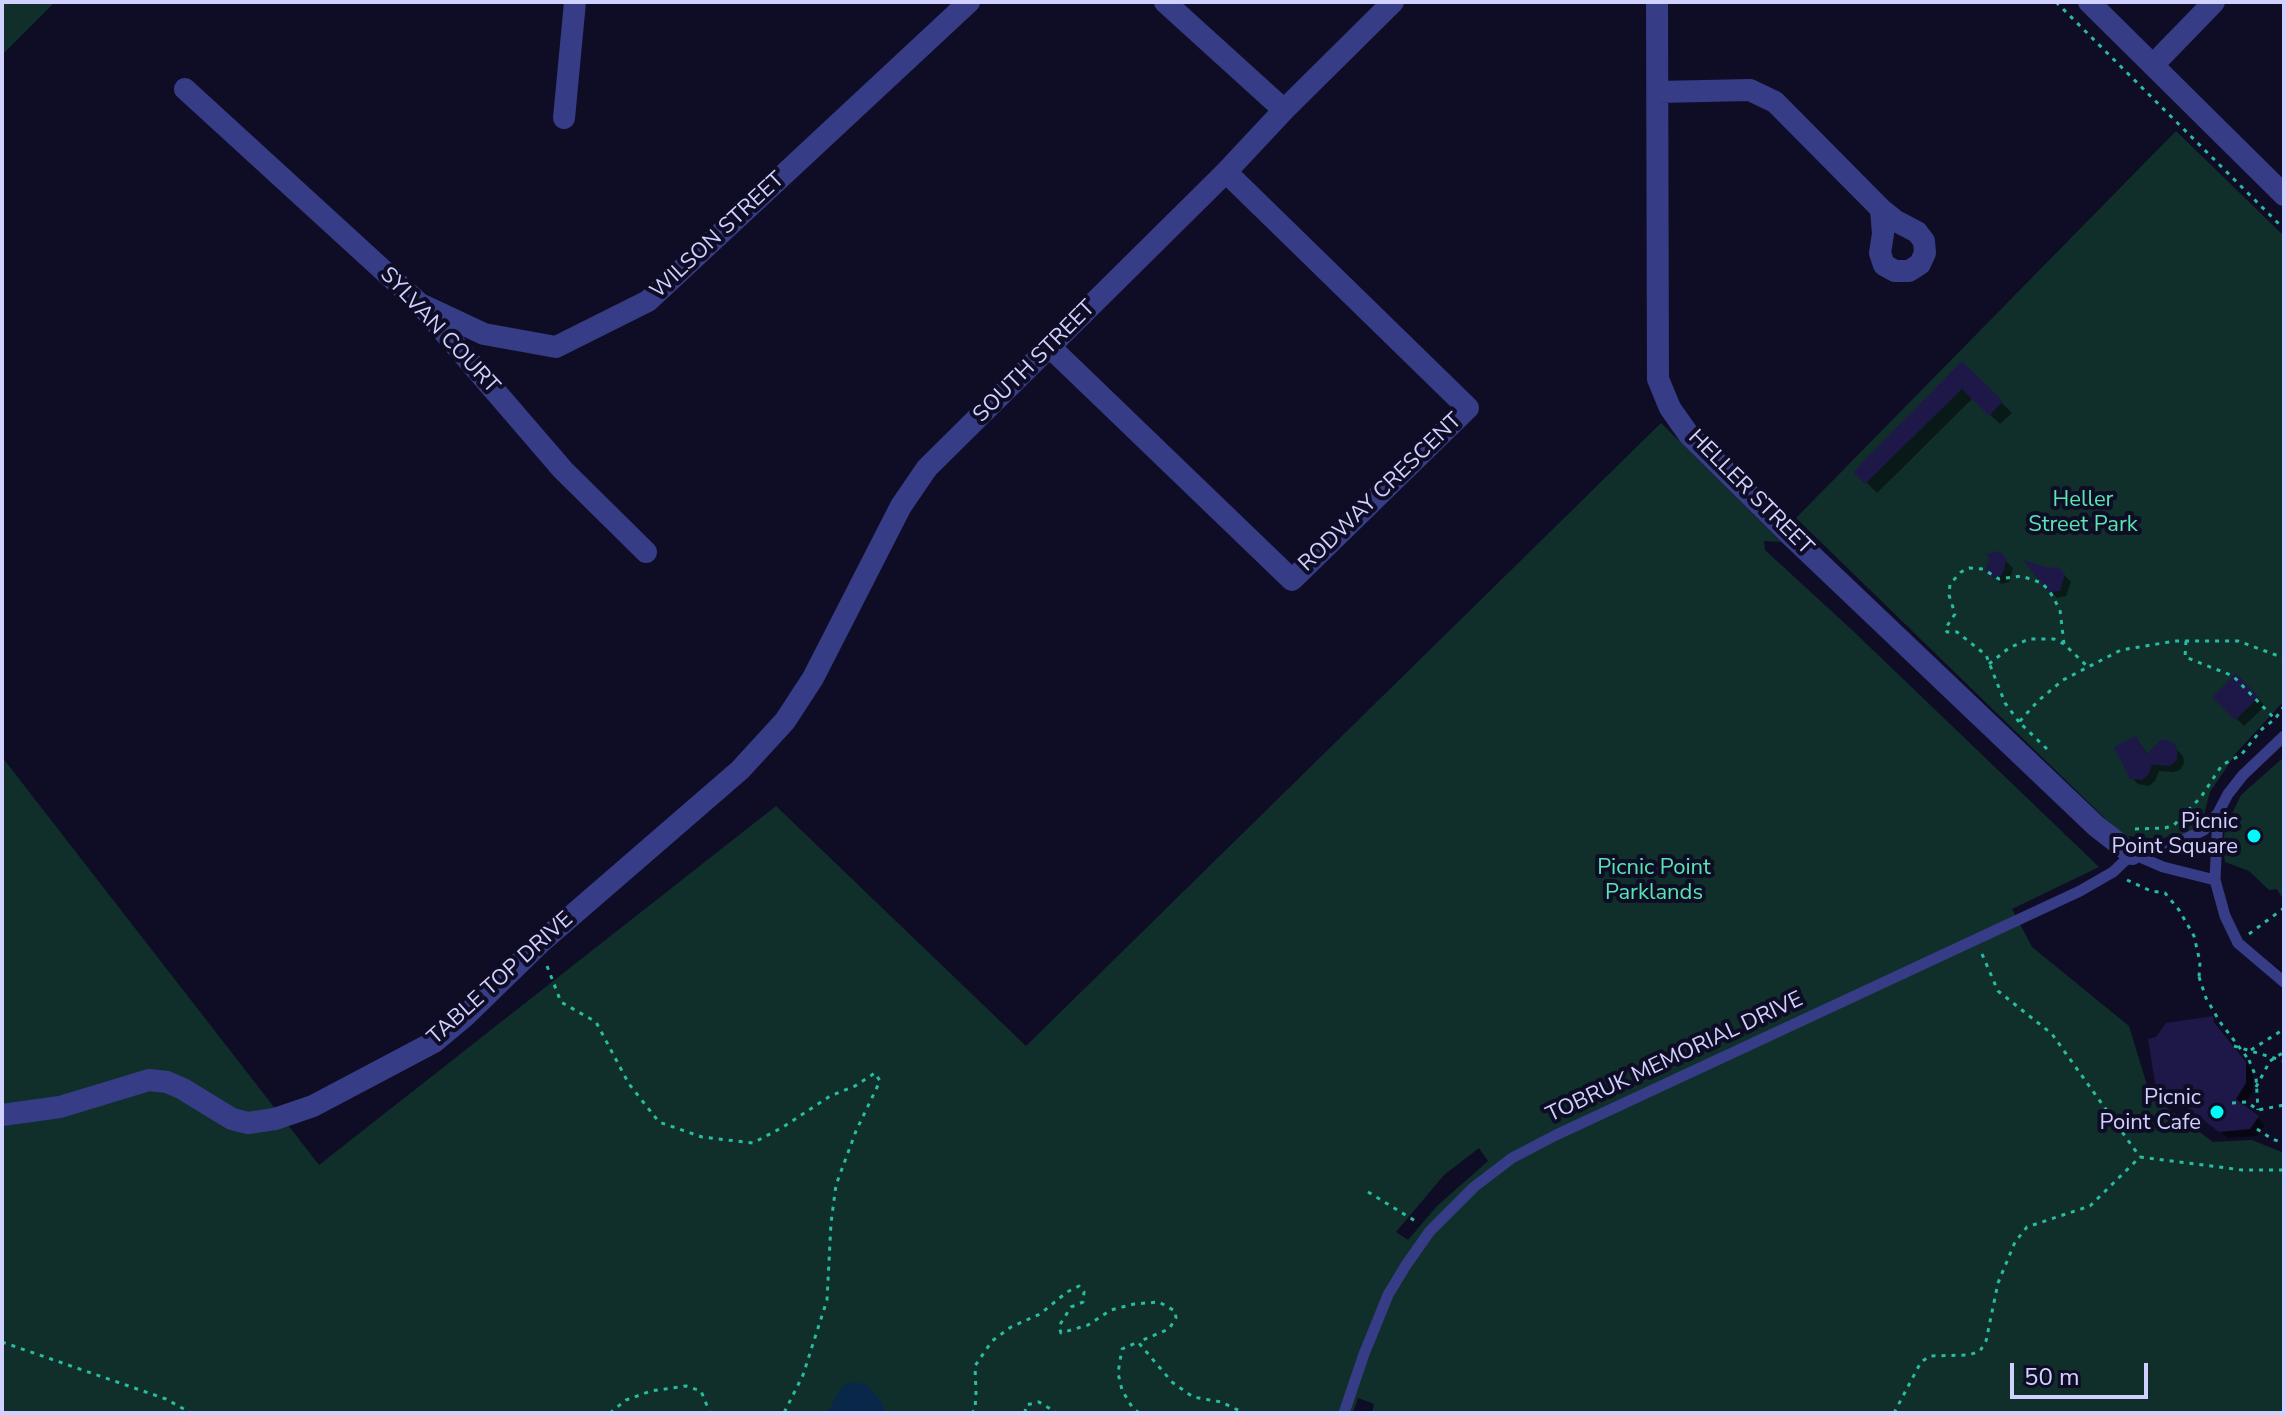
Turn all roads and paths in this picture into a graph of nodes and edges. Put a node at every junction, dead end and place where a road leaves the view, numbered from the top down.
1 (575, 2) edge
2 (969, 2) edge
3 (1165, 2) edge
4 (1393, 2) edge
5 (1657, 2) edge
6 (2056, 2) edge
7 (2089, 2) edge
8 (2214, 2) edge
9 (2153, 65) junction
10 (185, 89) dead end
11 (1658, 92) junction
12 (1284, 110) junction
13 (564, 118) dead end
14 (1226, 172) junction
15 (2284, 195) edge
16 (1881, 209) dead end
17 (2284, 229) edge
18 (420, 304) junction
19 (1050, 347) junction
20 (646, 552) dead end
21 (2186, 641) junction
22 (2064, 644) junction
23 (2284, 658) edge
24 (1989, 664) junction
25 (2088, 667) junction
26 (2284, 706) edge
27 (2275, 719) junction
28 (2019, 722) junction
29 (2284, 736) edge
30 (2047, 749) dead end
31 (740, 770) joint
32 (2218, 813) junction
33 (2124, 825) dead end
34 (2134, 864) junction
35 (2215, 880) junction
36 (2284, 908) edge
37 (1976, 939) junction
38 (2238, 943) junction
39 (539, 944) junction
40 (2284, 982) edge
41 (2284, 1029) edge
42 (2234, 1046) dead end
43 (2251, 1050) junction
44 (2284, 1052) edge
45 (2284, 1061) edge
46 (2256, 1087) junction
47 (2232, 1103) dead end
48 (2284, 1105) edge
49 (2258, 1110) junction
50 (2, 1115) edge
51 (2257, 1129) dead end
52 (2284, 1143) edge
53 (2140, 1157) junction
54 (2284, 1170) edge
55 (1368, 1192) dead end
56 (1430, 1231) junction
57 (2, 1342) edge
58 (1138, 1342) junction
59 (191, 1413) edge
60 (610, 1413) edge
61 (710, 1413) edge
62 (784, 1413) edge
63 (971, 1413) edge
64 (1025, 1413) edge
65 (1057, 1413) edge
66 (1139, 1413) edge
67 (1244, 1413) edge
68 (1344, 1413) edge
69 (1894, 1413) edge

1 - 13 street
2 - 18 street, WILSON STREET
3 - 12 street
4 - 12 street, SOUTH STREET
5 - 11 street, HELLER STREET
6 - 17 path
7 - 9 street
8 - 9 street
9 - 15 street
10 - 18 street, SYLVAN COURT
11 - 16 street
11 - 34 street, HELLER STREET
12 - 14 street, SOUTH STREET
14 - 19 street, SOUTH STREET
14 - 19 street, RODWAY CRESCENT
18 - 20 street, SYLVAN COURT
19 - 31 street, SOUTH STREET
21 - 23 path
21 - 25 path
21 - 27 path
22 - 24 path
22 - 24 path
22 - 25 path
24 - 28 path
25 - 28 path
26 - 27 path
27 - 33 path
28 - 30 path
29 - 32 lane
31 - 39 street, TABLE TOP DRIVE
32 - 34 lane
32 - 35 lane
34 - 35 lane, HELLER STREET
34 - 37 lane, TOBRUK MEMORIAL DRIVE
34 - 46 path, bridge
35 - 38 lane
36 - 38 path
37 - 53 path
37 - 56 lane, TOBRUK MEMORIAL DRIVE
38 - 40 lane
39 - 50 street, TABLE TOP DRIVE
39 - 62 path
41 - 43 path
42 - 43 path
43 - 45 path
44 - 46 path, bridge
46 - 49 path
47 - 49 path
48 - 49 path
51 - 52 path
53 - 54 path
53 - 69 path
55 - 56 path
56 - 68 lane, TOBRUK MEMORIAL DRIVE
57 - 59 path
58 - 63 path
58 - 66 path
58 - 67 path
60 - 61 path
64 - 65 path

